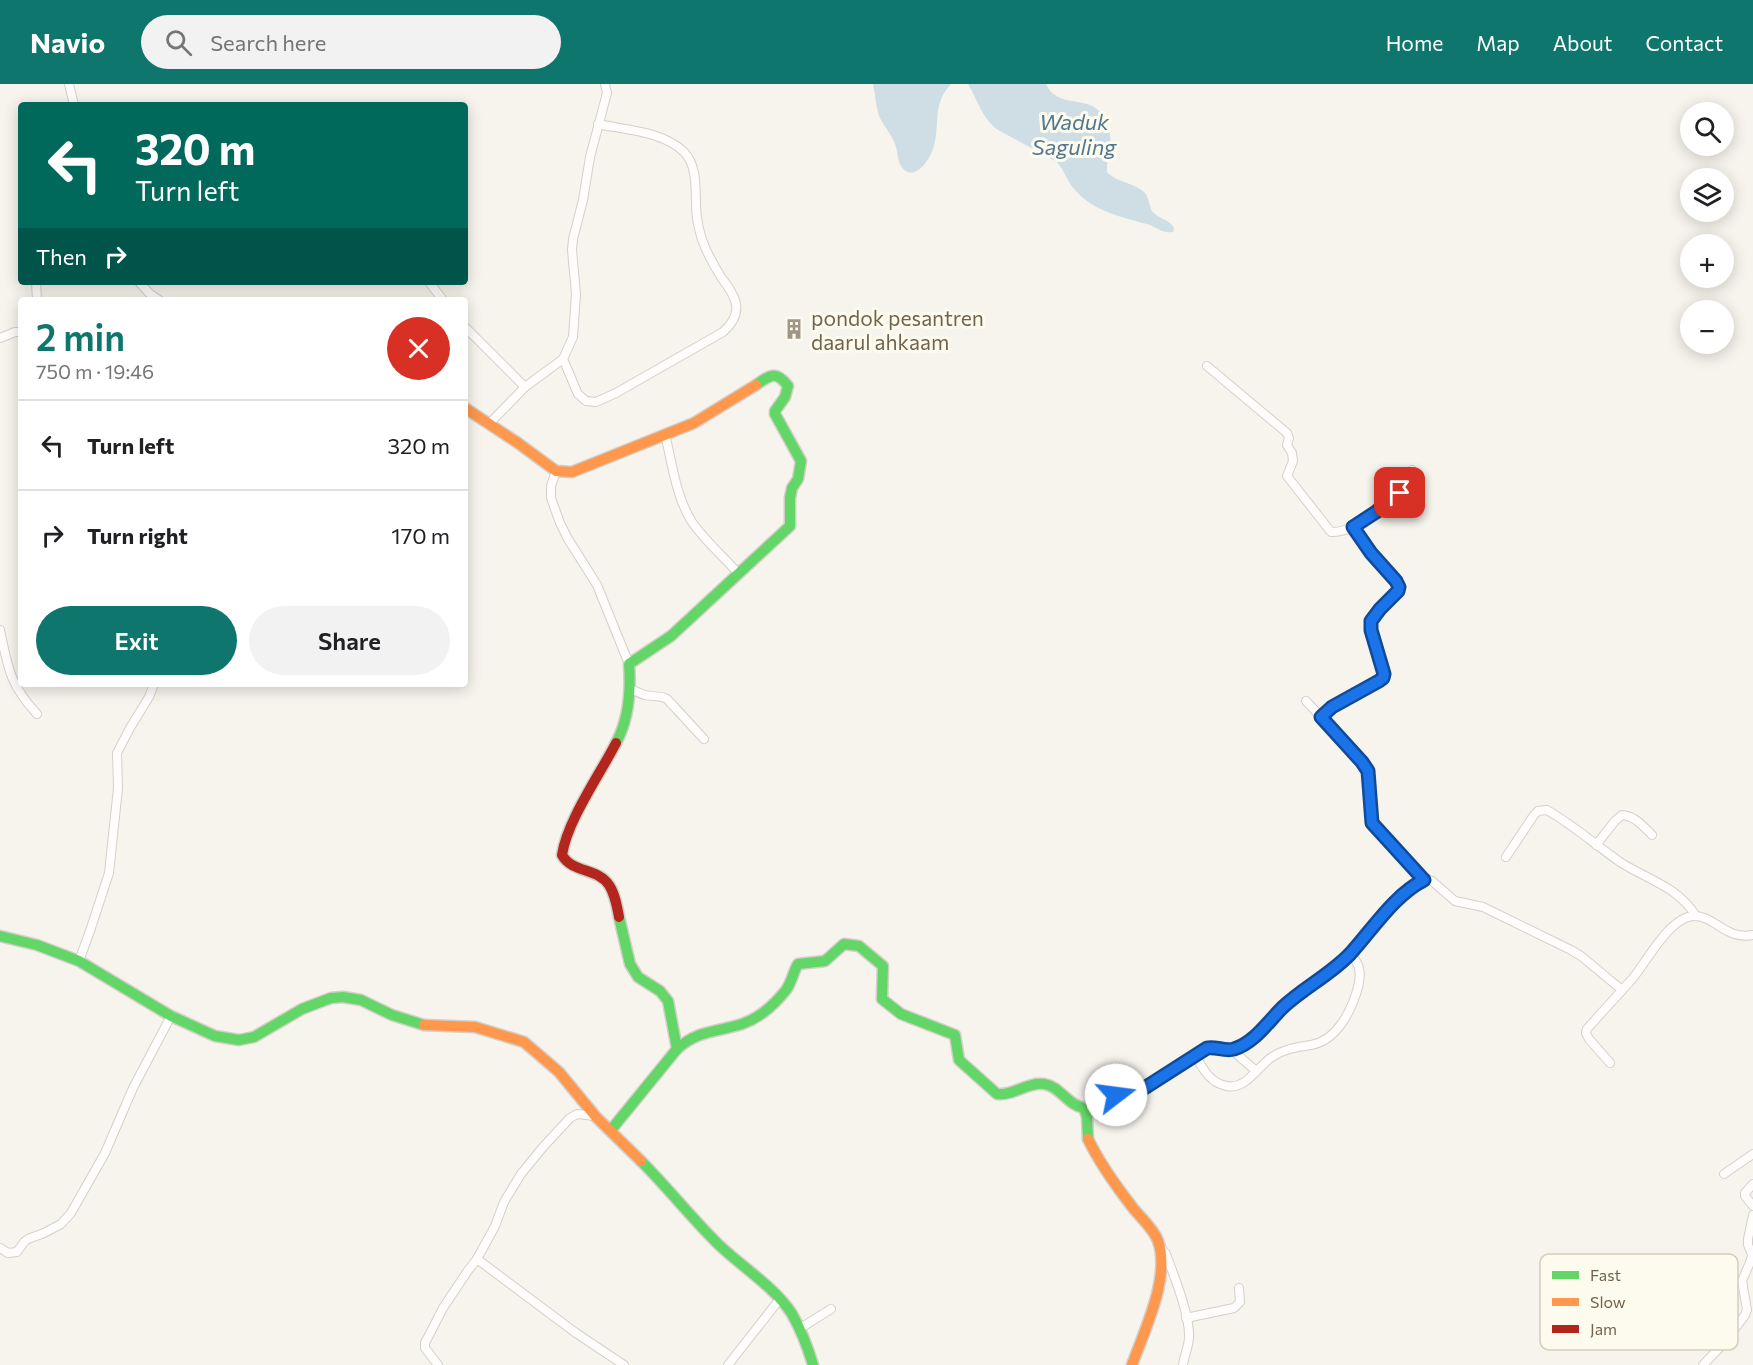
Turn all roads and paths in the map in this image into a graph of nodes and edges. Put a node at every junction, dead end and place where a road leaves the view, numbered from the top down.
1 (69, 84) edge
2 (605, 84) edge
3 (73, 102) edge
4 (598, 124) junction
5 (142, 285) edge
6 (431, 285) edge
7 (154, 297) edge
8 (441, 297) edge
9 (468, 330) edge
10 (18, 332) edge
11 (0, 338) edge
12 (563, 359) junction
13 (1207, 366) dead end
14 (525, 387) junction
15 (468, 410) edge
16 (489, 424) junction
17 (665, 434) junction
18 (1412, 470) dead end
19 (556, 471) junction
20 (1353, 527) junction
21 (739, 574) junction
22 (0, 630) edge
23 (629, 664) junction
24 (153, 687) edge
25 (630, 690) junction
26 (1306, 701) dead end
27 (37, 714) dead end
28 (1321, 717) junction
29 (704, 740) dead end
30 (1652, 835) dead end
31 (1596, 845) junction
32 (1506, 857) dead end
33 (1424, 880) junction
34 (1696, 916) junction
35 (1753, 935) edge
36 (0, 936) edge
37 (1350, 954) junction
38 (79, 961) junction
39 (1622, 990) junction
40 (171, 1016) junction
41 (677, 1049) junction
42 (1232, 1050) junction
43 (1195, 1055) junction
44 (1610, 1063) dead end
45 (1256, 1071) junction
46 (1084, 1108) junction
47 (596, 1117) junction
48 (611, 1130) junction
49 (1753, 1154) edge
50 (1724, 1174) dead end
51 (1753, 1184) edge
52 (1753, 1206) edge
53 (1753, 1215) edge
54 (0, 1248) edge
55 (1162, 1249) junction
56 (477, 1259) junction
57 (1239, 1288) dead end
58 (779, 1300) junction
59 (831, 1309) dead end
60 (1747, 1310) junction
61 (1186, 1318) junction
62 (1753, 1318) edge
63 (1738, 1324) edge
64 (799, 1329) junction
65 (1717, 1350) edge
66 (438, 1365) edge
67 (624, 1365) edge
68 (728, 1365) edge
69 (813, 1365) edge
70 (1132, 1365) edge
71 (1183, 1365) edge
72 (1703, 1365) edge

1 - 3 street
2 - 4 street
4 - 12 street
4 - 12 street
5 - 7 street
6 - 8 street
9 - 14 street
10 - 11 street
12 - 14 street
13 - 20 street
14 - 16 street
15 - 16 street
16 - 19 street
17 - 19 street
17 - 21 street
17 - 21 street
18 - 20 street
19 - 23 street
20 - 28 street
21 - 23 street
22 - 27 street
23 - 25 street
24 - 38 street
25 - 29 street
25 - 41 street
26 - 28 street
28 - 33 street
30 - 31 street
31 - 32 street
31 - 34 street
33 - 37 street
33 - 39 street
34 - 35 street
34 - 39 street
36 - 38 street
37 - 42 street
37 - 45 street
38 - 40 street
39 - 44 street
40 - 47 street
40 - 54 street
41 - 46 street
41 - 48 street
42 - 43 street
42 - 45 street
43 - 45 street
43 - 46 street
46 - 55 street
47 - 48 street
47 - 56 street
48 - 58 street
49 - 50 street
51 - 52 street
53 - 60 street
55 - 61 street
55 - 70 street
56 - 66 street
56 - 67 street
57 - 61 street
58 - 64 street
58 - 68 street
59 - 64 street
60 - 62 street
60 - 63 street
61 - 71 street
64 - 69 street
65 - 72 street

